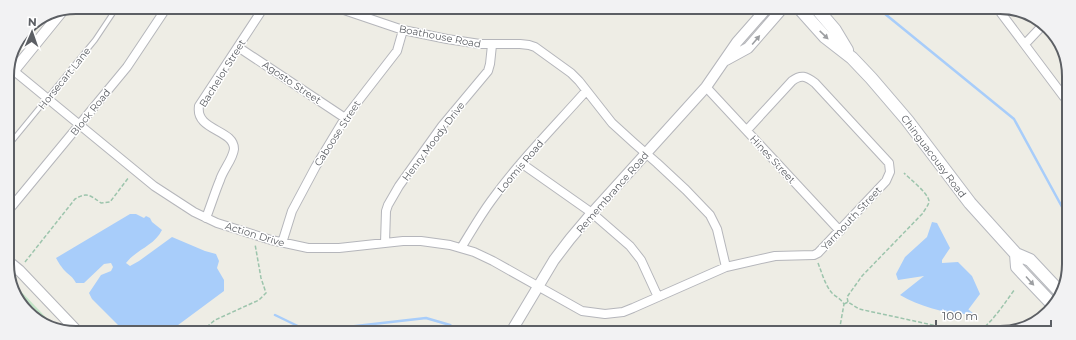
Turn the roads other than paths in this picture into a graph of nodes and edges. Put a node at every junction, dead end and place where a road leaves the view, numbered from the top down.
1 (112, 14) edge
2 (162, 14) edge
3 (260, 14) edge
4 (356, 14) edge
5 (762, 14) edge
6 (778, 14) edge
7 (804, 14) edge
8 (821, 14) edge
9 (1002, 14) edge
10 (57, 17) edge
11 (1040, 28) edge
12 (403, 30) junction
13 (1025, 44) junction
14 (492, 45) junction
15 (238, 47) junction
16 (852, 58) junction
17 (724, 61) junction
18 (14, 70) edge
19 (14, 77) edge
20 (706, 87) junction
21 (586, 91) junction
22 (1062, 93) edge
23 (47, 98) junction
24 (345, 118) junction
25 (80, 125) junction
26 (747, 130) junction
27 (14, 139) edge
28 (646, 153) junction
29 (521, 163) junction
30 (14, 205) edge
31 (592, 213) junction
32 (206, 218) junction
33 (840, 231) junction
34 (282, 243) junction
35 (385, 243) junction
36 (461, 248) junction
37 (1016, 254) junction
38 (14, 267) edge
39 (726, 267) junction
40 (538, 286) junction
41 (1057, 289) edge
42 (658, 297) junction
43 (1049, 301) edge
44 (72, 325) edge
45 (515, 326) edge

1 - 23 lane, Horsecart Lane
2 - 25 street, Block Road
3 - 15 street, Bachelor Street
4 - 12 street, Boathouse Road
5 - 17 street, Remembrance Road
17 -> 6 street, Remembrance Road
7 -> 16 main road, Chinguacousy Road
8 - 16 main road, Chinguacousy Road
9 - 13 street
10 - 18 street
11 - 13 street
12 - 14 street, Boathouse Road
12 - 24 street, Caboose Street
13 - 22 street
14 - 21 street, Boathouse Road
14 - 35 street, Henry Moody Drive
15 - 24 street, Agosto Street
15 - 32 street, Bachelor Street
16 - 37 main road, Chinguacousy Road
17 - 20 street, Remembrance Road
19 - 23 street, Action Drive
20 - 26 street, Hines Street
20 - 28 street, Remembrance Road
21 - 28 street, Boathouse Road
21 - 29 street, Loomis Road
23 - 25 street, Action Drive
23 - 27 lane, Horsecart Lane
24 - 34 street, Caboose Street
25 - 30 street, Block Road
25 - 32 street, Action Drive
26 - 33 street, Hines Street
26 - 33 street, Yarmouth Street
28 - 31 street, Remembrance Road
28 - 39 street, Boathouse Road
29 - 31 street
29 - 36 street, Loomis Road
31 - 40 street, Remembrance Road
31 - 42 street
32 - 34 street, Action Drive
33 - 39 street, Yarmouth Street
34 - 35 street, Action Drive
35 - 36 street, Action Drive
36 - 40 street, Action Drive
37 - 41 main road, Chinguacousy Road
37 -> 43 main road, Chinguacousy Road
38 - 44 street
39 - 42 street, Yarmouth Street
40 - 42 street, Yarmouth Street
40 - 45 street, Remembrance Road

